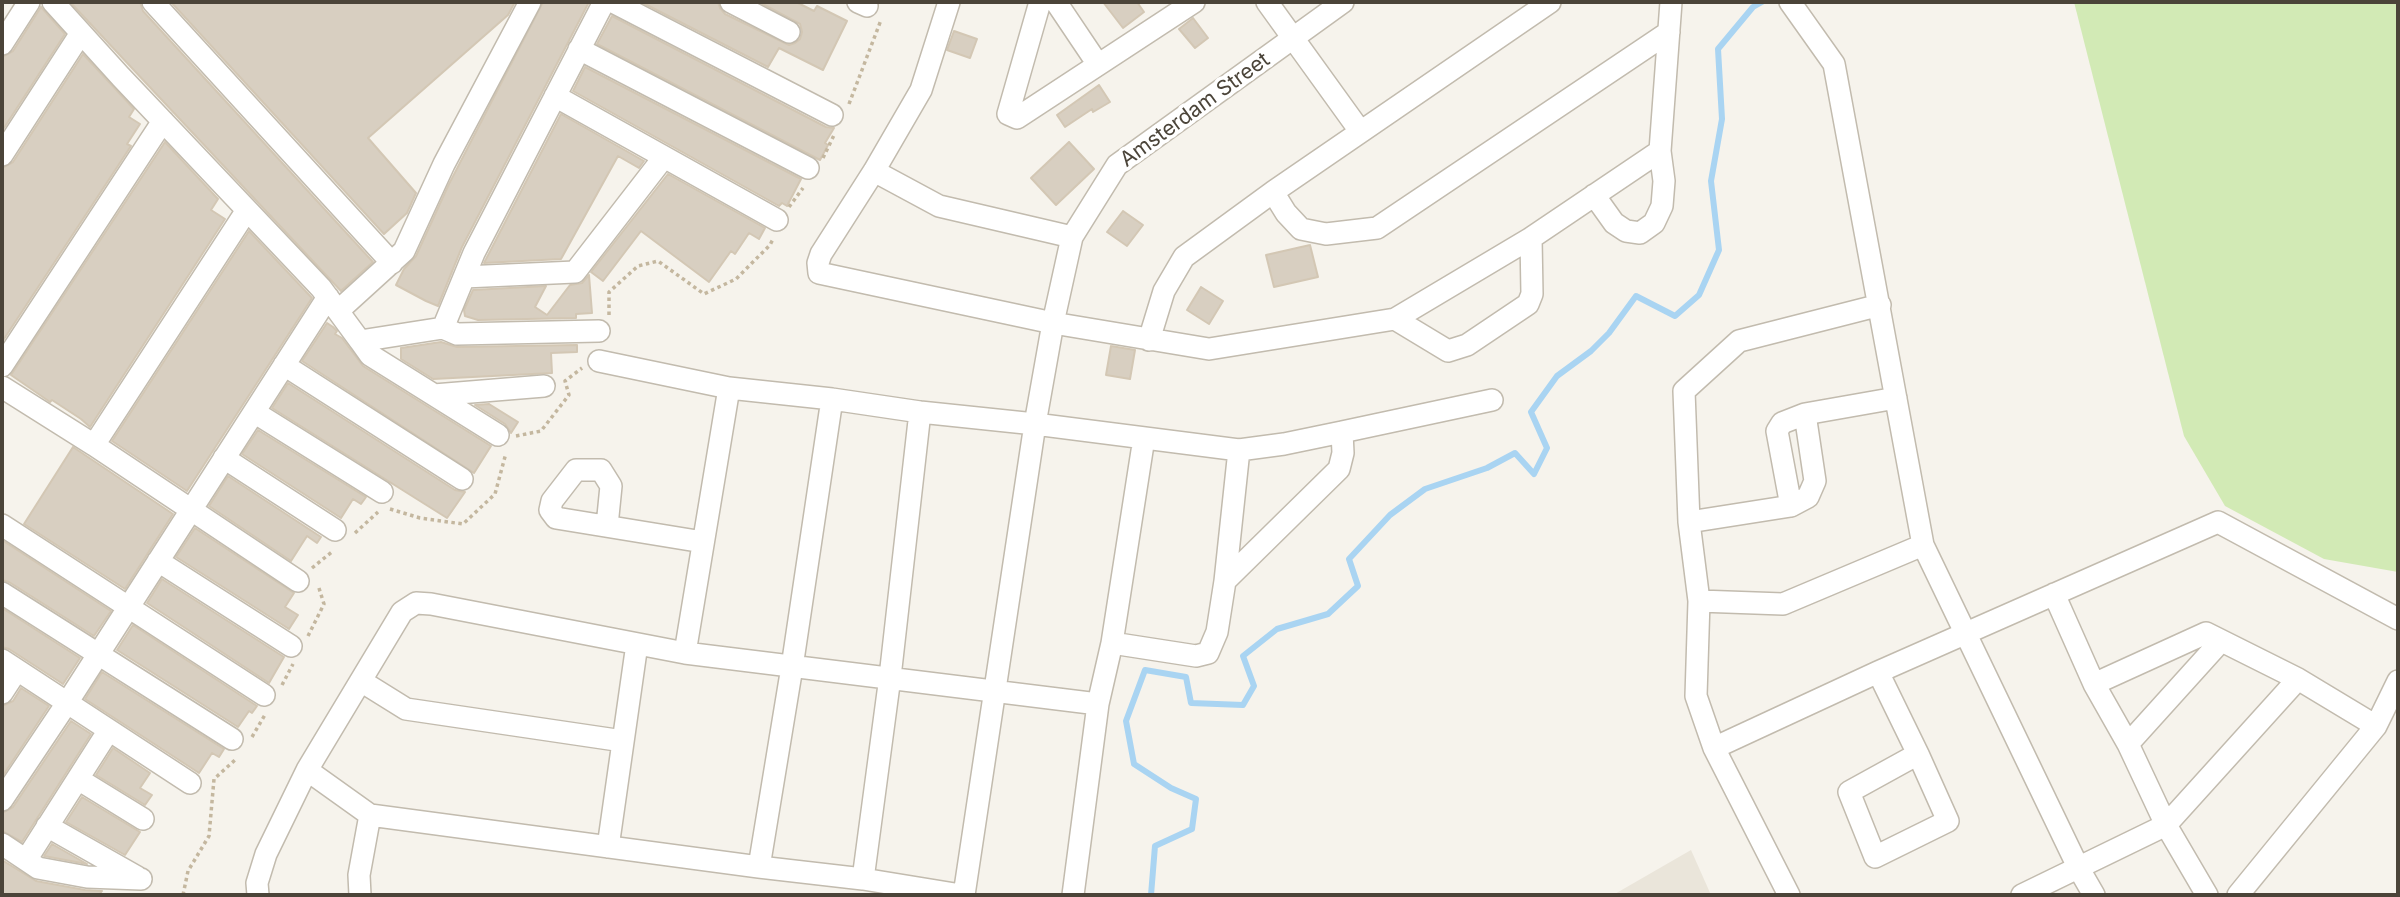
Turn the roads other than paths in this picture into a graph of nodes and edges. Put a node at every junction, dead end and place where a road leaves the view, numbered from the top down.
1 (29, 2) edge
2 (53, 2) edge
3 (153, 2) edge
4 (530, 2) edge
5 (604, 2) edge
6 (613, 2) edge
7 (731, 2) edge
8 (949, 2) edge
9 (1040, 2) edge
10 (1056, 2) edge
11 (1267, 2) edge
12 (1343, 2) edge
13 (1550, 2) edge
14 (1671, 2) edge
15 (1792, 4) edge
16 (1180, 6) edge
17 (789, 32) dead end
18 (1669, 32) junction
19 (81, 33) junction
20 (1292, 38) junction
21 (2, 44) edge
22 (579, 49) junction
23 (1097, 64) junction
24 (555, 96) junction
25 (839, 116) road end
26 (163, 121) junction
27 (1360, 131) junction
28 (1660, 150) junction
29 (2, 155) edge
30 (664, 157) junction
31 (812, 171) road end
32 (874, 172) junction
33 (1273, 192) junction
34 (1594, 195) junction
35 (247, 210) junction
36 (779, 223) road end
37 (1072, 237) junction
38 (1531, 238) junction
39 (392, 263) junction
40 (464, 277) junction
41 (333, 304) junction
42 (1880, 305) junction
43 (1395, 319) junction
44 (1053, 323) junction
45 (604, 324) road end
46 (443, 328) junction
47 (1149, 340) junction
48 (360, 341) junction
49 (592, 364) road end
50 (284, 365) junction
51 (2, 366) edge
52 (544, 386) dead end
53 (2, 387) edge
54 (729, 388) junction
55 (434, 395) junction
56 (1896, 398) junction
57 (832, 399) junction
58 (1492, 400) dead end
59 (254, 412) junction
60 (920, 412) junction
61 (1805, 414) junction
62 (1035, 424) junction
63 (1342, 432) junction
64 (1144, 438) junction
65 (505, 440) road end
66 (94, 445) junction
67 (1239, 450) junction
68 (224, 458) junction
69 (462, 479) dead end
70 (382, 492) dead end
71 (1791, 506) junction
72 (191, 509) junction
73 (1689, 522) junction
74 (2, 526) edge
75 (607, 526) dead end
76 (343, 536) road end
77 (703, 542) junction
78 (1923, 545) junction
79 (158, 561) junction
80 (298, 581) dead end
81 (1225, 581) junction
82 (2, 593) edge
83 (2054, 594) junction
84 (1699, 601) junction
85 (129, 606) junction
86 (2398, 619) edge
87 (1967, 634) junction
88 (2221, 641) junction
89 (1112, 643) junction
90 (637, 644) junction
91 (298, 649) road end
92 (685, 653) junction
93 (99, 655) junction
94 (9, 665) edge
95 (792, 667) junction
96 (1878, 672) junction
97 (890, 677) junction
98 (2298, 679) junction
99 (360, 681) junction
100 (2398, 681) edge
101 (2094, 684) junction
102 (994, 691) junction
103 (2, 693) edge
104 (271, 696) road end
105 (67, 703) junction
106 (1098, 704) junction
107 (2376, 726) junction
108 (109, 730) junction
109 (623, 741) junction
110 (243, 743) road end
111 (2127, 744) junction
112 (1714, 748) junction
113 (1918, 754) junction
114 (307, 770) junction
115 (78, 779) junction
116 (190, 783) dead end
117 (2, 800) edge
118 (370, 814) junction
119 (143, 819) dead end
120 (2166, 825) junction
121 (47, 826) junction
122 (2, 844) edge
123 (608, 847) junction
124 (26, 860) junction
125 (759, 867) junction
126 (2079, 869) junction
127 (863, 879) junction
128 (258, 895) edge
129 (360, 895) edge
130 (962, 895) edge
131 (1073, 895) edge
132 (1789, 895) edge
133 (2022, 895) edge
134 (2094, 895) edge
135 (2207, 895) edge
136 (2238, 895) edge

1 - 21 street
2 - 19 street
3 - 39 street
4 - 39 street
5 - 22 street
6 - 25 street
7 - 17 street
8 - 32 street
9 - 23 street
10 - 23 street
11 - 20 street
12 - 20 street, Amsterdam Street
13 - 27 street
14 - 18 street
15 - 42 street
16 - 23 street
18 - 28 street
18 - 33 street
19 - 26 street
19 - 29 street
20 - 27 street
20 - 37 street, Amsterdam Street
22 - 24 street
22 - 31 street
24 - 30 street
24 - 40 street
26 - 35 street
26 - 51 street
27 - 33 street
28 - 34 street
28 - 34 street
30 - 36 street
30 - 40 street
32 - 37 street
32 - 44 street
33 - 47 street
34 - 38 street
35 - 41 street
35 - 66 street
37 - 44 street, Amsterdam Street
38 - 43 street
38 - 43 street
39 - 41 street
40 - 46 street
41 - 48 street
41 - 50 street
42 - 56 street
42 - 73 street
43 - 47 street
44 - 47 street
44 - 62 street, Amsterdam Street
45 - 46 street
46 - 48 street
48 - 55 street
49 - 54 street
50 - 59 street
50 - 69 street
52 - 55 street
53 - 66 street
54 - 57 street
54 - 77 street
55 - 65 street
56 - 61 street
56 - 78 street
57 - 60 street
57 - 95 street
58 - 63 street
59 - 68 street
59 - 70 street
60 - 62 street
60 - 97 street
61 - 71 street
61 - 71 street
62 - 64 street
62 - 102 street, Amsterdam Street
63 - 67 street
63 - 81 street
64 - 67 street
64 - 89 street
66 - 72 street
67 - 81 street
68 - 72 street
68 - 76 street
71 - 73 street
72 - 79 street
72 - 80 street
73 - 84 street
74 - 85 street
75 - 77 street
77 - 92 street
78 - 84 street
78 - 87 street
79 - 85 street
79 - 91 street
81 - 89 street
82 - 93 street
83 - 86 street
83 - 87 street
83 - 101 street
84 - 112 street
85 - 93 street
85 - 104 street
87 - 96 street
87 - 126 street
88 - 98 street
88 - 101 street
88 - 111 street
89 - 106 street
90 - 92 street
90 - 99 street
90 - 109 street
92 - 95 street
93 - 105 street
93 - 110 street
94 - 103 street
94 - 105 street
95 - 97 street
95 - 125 street
96 - 112 street
96 - 113 street
97 - 102 street
97 - 127 street
98 - 107 street
98 - 120 street
99 - 109 street
99 - 114 street
100 - 107 street
101 - 111 street
102 - 106 street
102 - 130 street, Amsterdam Street
105 - 108 street
105 - 117 street
106 - 131 street
107 - 136 street
108 - 115 street
108 - 116 street
109 - 123 street
111 - 120 street
112 - 132 street
113 - 113 street
114 - 118 street
114 - 128 street
115 - 119 street
115 - 121 street
118 - 123 street
118 - 129 street
120 - 126 street
120 - 135 street
121 - 124 street
121 - 124 street
122 - 124 street
123 - 125 street
125 - 127 street
126 - 133 street
126 - 134 street
127 - 130 street

